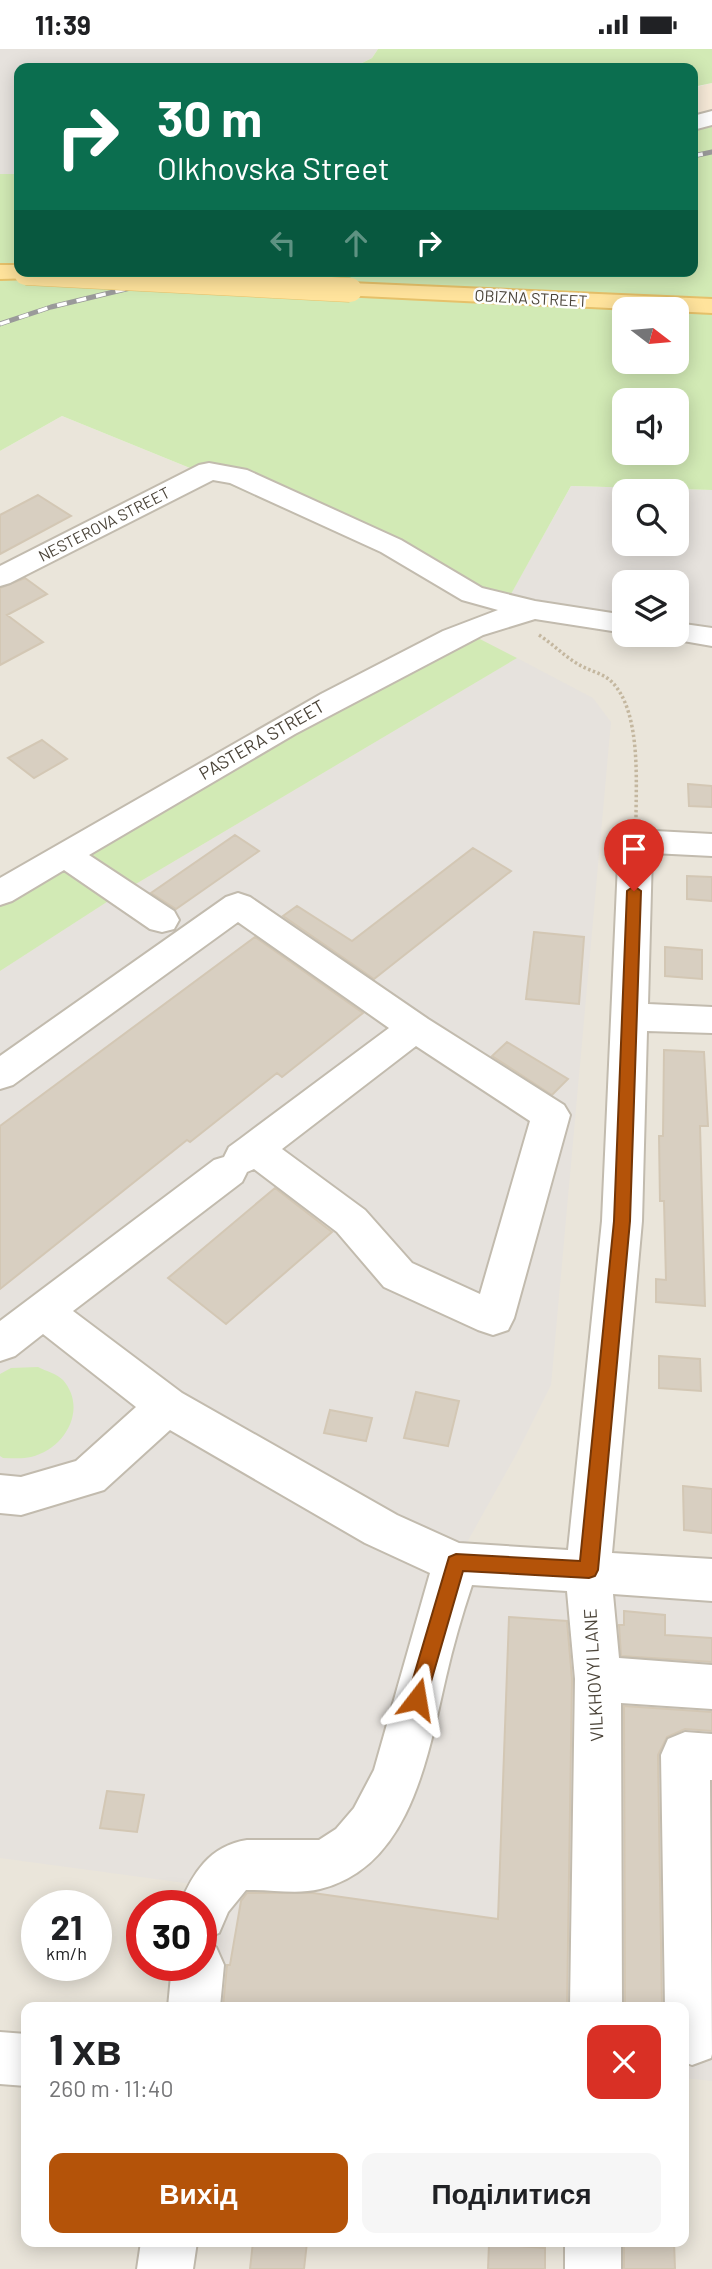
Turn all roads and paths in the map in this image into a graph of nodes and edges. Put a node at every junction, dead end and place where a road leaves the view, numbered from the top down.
1 (102, 277) edge
2 (712, 306) edge
3 (0, 577) edge
4 (534, 610) junction
5 (612, 622) edge
6 (689, 634) edge
7 (712, 637) edge
8 (636, 841) junction
9 (712, 845) edge
10 (65, 855) junction
11 (0, 893) edge
12 (162, 920) dead end
13 (628, 1017) junction
14 (712, 1020) edge
15 (415, 1028) junction
16 (0, 1075) edge
17 (242, 1160) junction
18 (43, 1311) junction
19 (0, 1344) edge
20 (167, 1406) junction
21 (0, 1494) edge
22 (456, 1563) junction
23 (589, 1570) junction
24 (712, 1580) edge
25 (598, 1679) junction
26 (712, 1688) edge
27 (712, 1757) edge
28 (214, 1890) edge
29 (196, 1981) edge
30 (194, 2002) edge
31 (596, 2002) edge
32 (692, 2039) dead end
33 (0, 2058) edge
34 (21, 2060) edge
35 (168, 2247) edge
36 (593, 2247) edge
37 (165, 2269) edge
38 (593, 2269) edge

1 - 2 main road, OBIZNA STREET, bridge
3 - 4 street, NESTEROVA STREET
4 - 5 street
4 - 8 path
4 - 10 street, PASTERA STREET
6 - 7 street
8 - 9 street
8 - 13 street, VILKHOVYI LANE
10 - 11 street, PASTERA STREET
10 - 12 street
13 - 14 street
13 - 23 street, VILKHOVYI LANE
15 - 16 street
15 - 17 street
15 - 17 street
17 - 18 street
18 - 19 street
18 - 20 street
20 - 21 street
20 - 22 street
22 - 23 street
22 - 28 street
23 - 24 street
23 - 25 street, VILKHOVYI LANE
25 - 26 street
25 - 31 street, VILKHOVYI LANE
27 - 32 street
29 - 30 street
33 - 34 street
35 - 37 street
36 - 38 street

